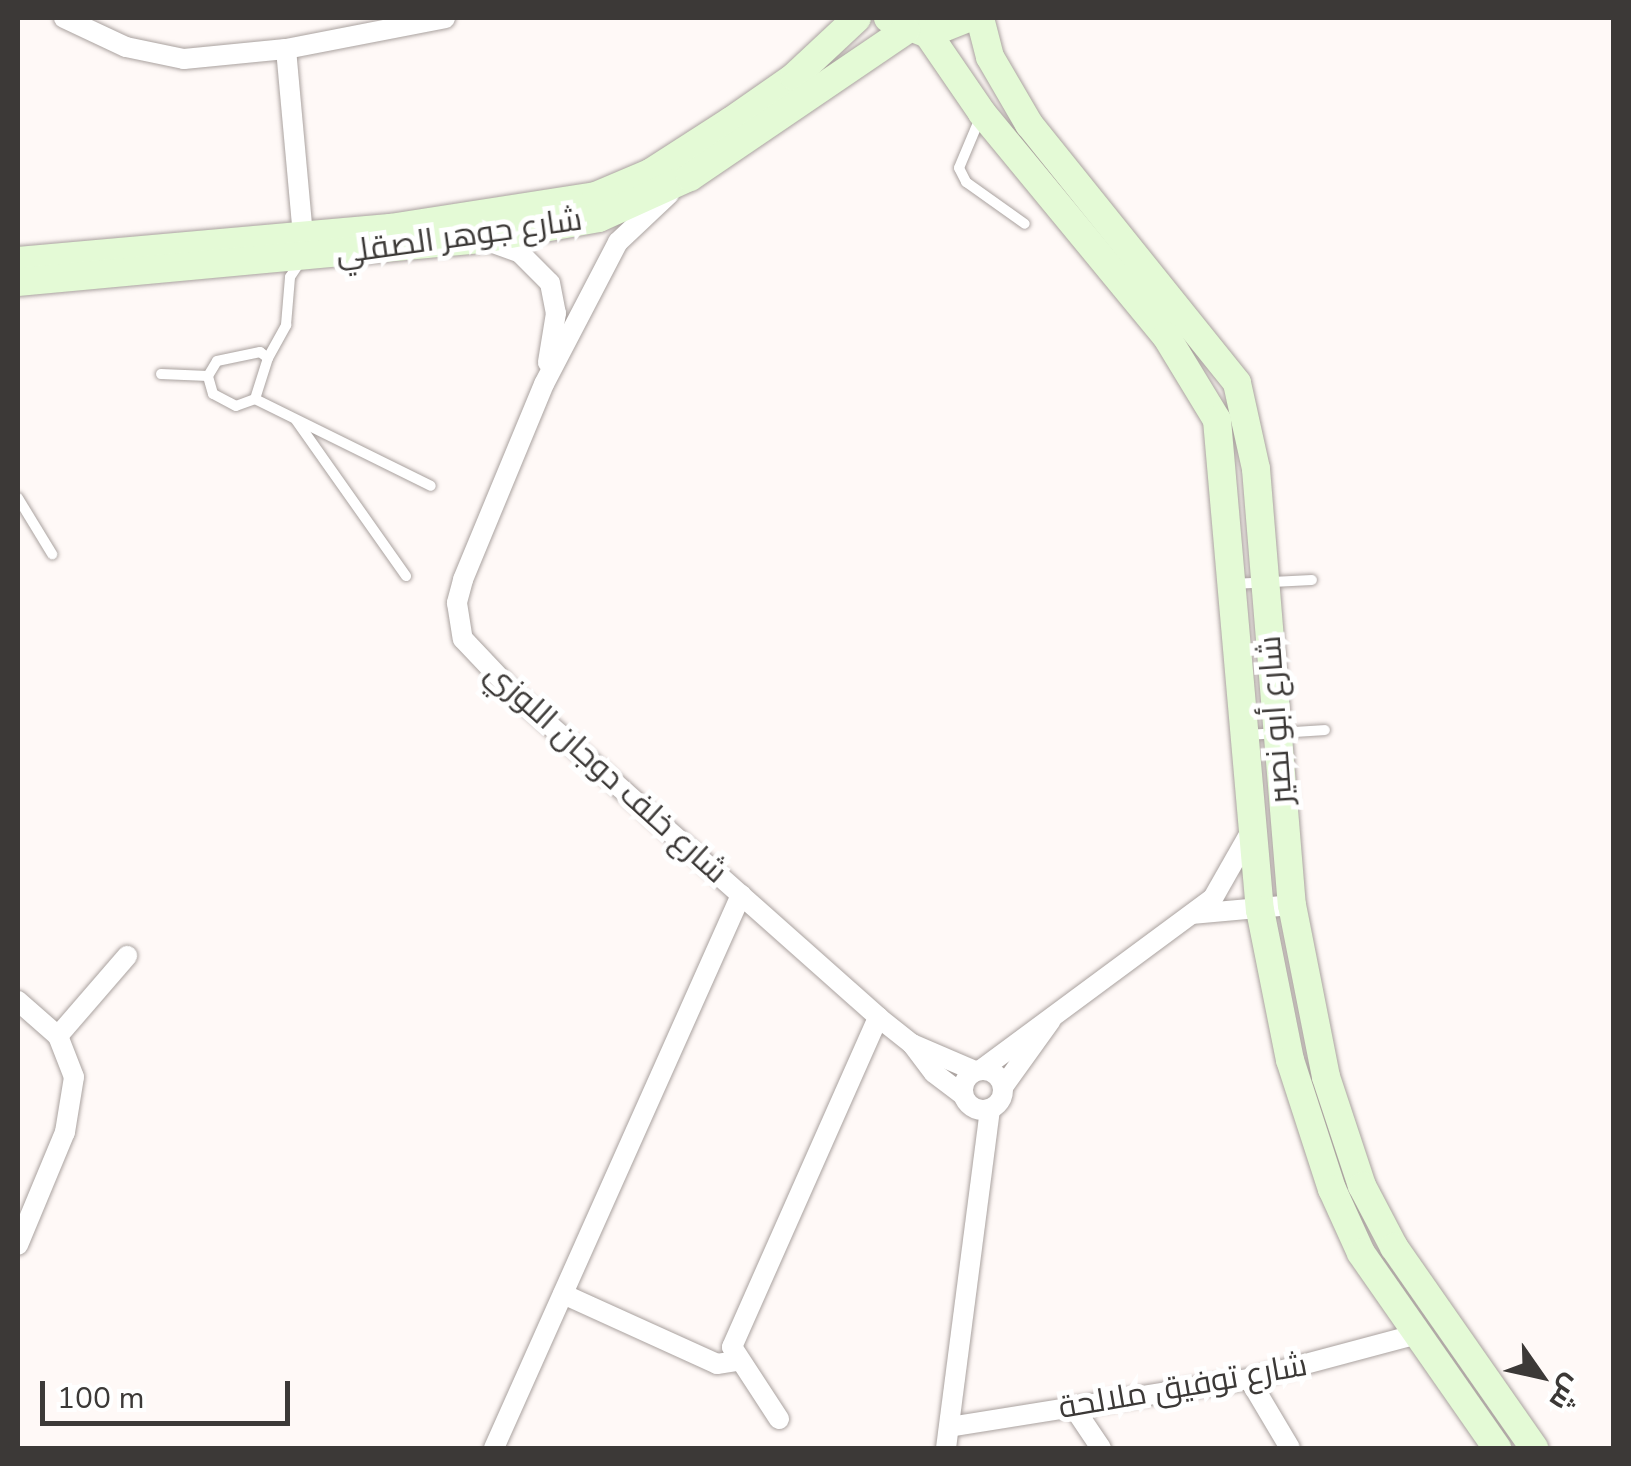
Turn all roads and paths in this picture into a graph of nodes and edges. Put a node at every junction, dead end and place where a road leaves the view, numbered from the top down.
1 (64, 18) edge
2 (445, 18) edge
3 (857, 18) edge
4 (968, 18) edge
5 (980, 18) edge
6 (908, 27) edge
7 (286, 50) junction
8 (982, 113) junction
9 (690, 177) junction
10 (1024, 224) dead end
11 (483, 239) junction
12 (304, 247) junction
13 (18, 261) edge
14 (18, 282) edge
15 (268, 358) junction
16 (161, 374) dead end
17 (208, 376) junction
18 (544, 384) junction
19 (255, 399) junction
20 (296, 419) junction
21 (431, 486) dead end
22 (18, 498) edge
23 (52, 554) dead end
24 (406, 576) dead end
25 (1312, 580) dead end
26 (1266, 582) junction
27 (1232, 584) junction
28 (1325, 730) dead end
29 (1277, 734) junction
30 (1242, 736) junction
31 (1251, 831) junction
32 (741, 895) junction
33 (1292, 904) junction
34 (1260, 910) junction
35 (1191, 914) junction
36 (127, 956) dead end
37 (18, 1001) edge
38 (878, 1017) junction
39 (1052, 1020) junction
40 (58, 1036) junction
41 (912, 1044) junction
42 (978, 1070) junction
43 (1003, 1087) junction
44 (974, 1103) junction
45 (18, 1246) edge
46 (563, 1294) junction
47 (1414, 1335) junction
48 (736, 1362) junction
49 (1249, 1379) junction
50 (1074, 1408) junction
51 (778, 1419) dead end
52 (949, 1427) junction
53 (494, 1448) edge
54 (946, 1448) edge
55 (1101, 1448) edge
56 (1290, 1448) edge
57 (1497, 1448) edge
58 (1534, 1448) edge

1 - 7 street
2 - 7 street
3 - 12 main road, شارع جوهر الصقلي
4 - 6 main road, شارع جوهر الصقلي
5 - 26 main road, شارع أبو نصير
6 - 8 main road, شارع أبو نصير
6 - 9 main road, شارع جوهر الصقلي
7 - 12 street
8 - 10 lane
8 - 27 main road, شارع أبو نصير
9 - 11 main road, شارع جوهر الصقلي
9 - 18 street, شارع خلف دوجان اللوزي
11 - 12 main road, شارع جوهر الصقلي
11 - 18 street, شارع خلف دوجان اللوزي
12 - 13 main road, شارع جوهر الصقلي
12 - 14 main road, شارع جوهر الصقلي
12 - 15 lane
15 - 17 lane
15 - 19 lane
16 - 17 lane
17 - 19 lane
18 - 32 street, شارع خلف دوجان اللوزي
19 - 20 lane
20 - 21 lane
20 - 24 lane
22 - 23 lane
25 - 26 lane
26 - 27 lane
26 - 29 main road, شارع أبو نصير
27 - 30 main road, شارع أبو نصير
28 - 29 lane
29 - 30 lane
29 - 33 main road, شارع أبو نصير
30 - 31 main road, شارع أبو نصير
31 - 34 main road, شارع أبو نصير
31 - 35 street
32 - 38 street, شارع خلف دوجان اللوزي
32 - 46 street
33 - 34 street
33 - 58 main road, شارع أبو نصير
34 - 35 street
34 - 47 main road, شارع أبو نصير
35 - 39 street
36 - 40 street
37 - 40 street
38 - 41 street, شارع خلف دوجان اللوزي
38 - 48 street
39 - 42 street
39 - 43 street
40 - 45 street
41 - 42 street, شارع خلف دوجان اللوزي
41 - 44 street, شارع خلف دوجان اللوزي
42 - 43 street, شارع خلف دوجان اللوزي
42 - 44 street
43 - 44 street
44 - 52 street
46 - 48 street
46 - 53 street
47 - 49 street, شارع توفيق ملالحة
47 - 57 main road, شارع أبو نصير
48 - 51 street
49 - 50 street, شارع توفيق ملالحة
49 - 56 street
50 - 52 street, شارع توفيق ملالحة
50 - 55 street
52 - 54 street

